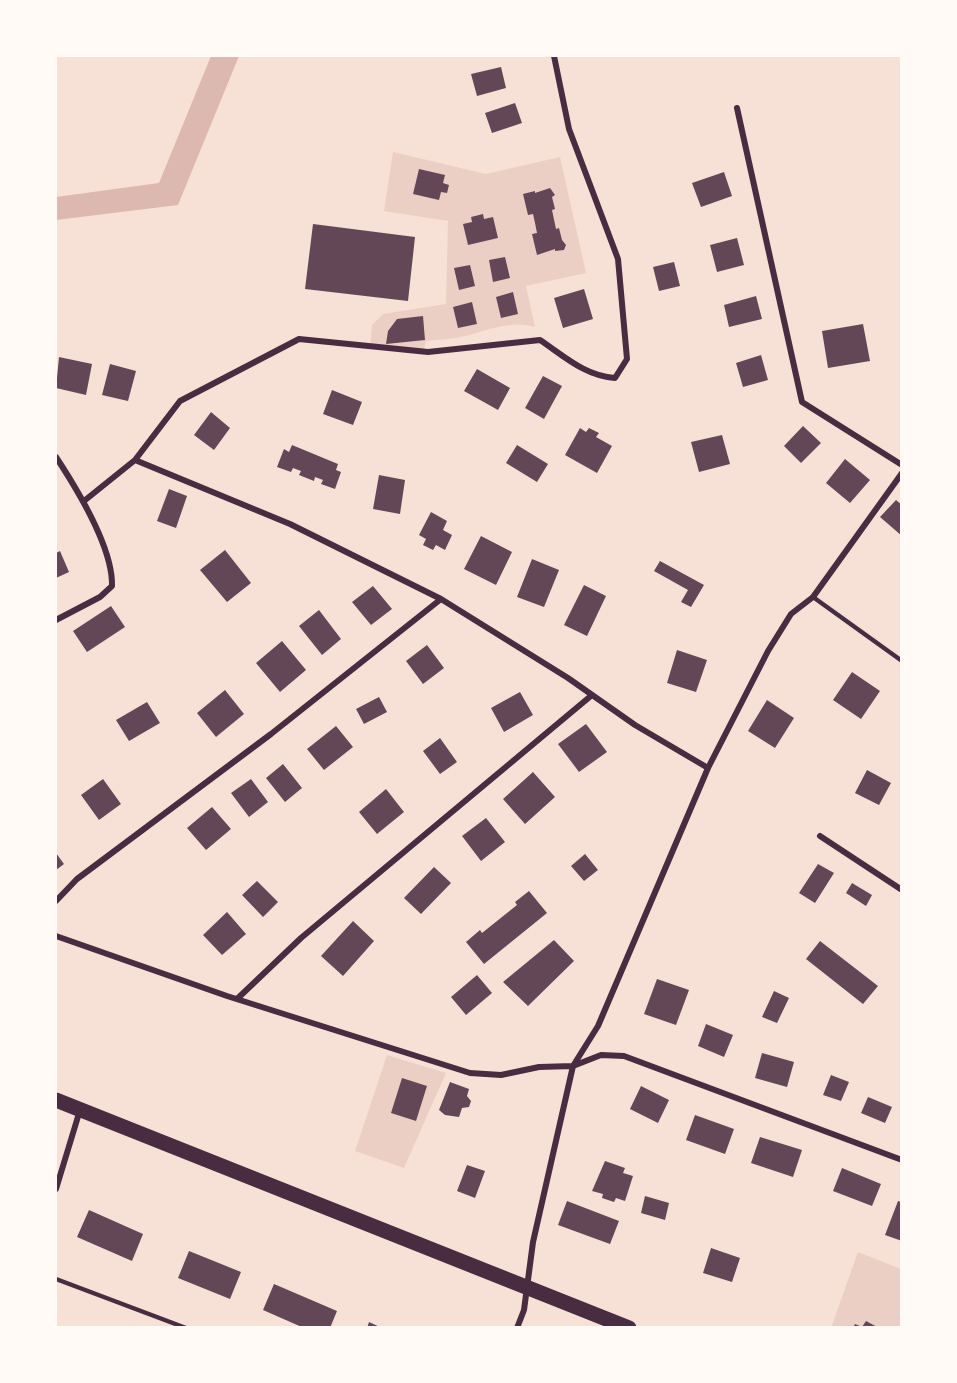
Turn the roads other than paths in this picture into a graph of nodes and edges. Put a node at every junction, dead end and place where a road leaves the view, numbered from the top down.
1 (554, 56) edge
2 (737, 108) dead end
3 (56, 457) edge
4 (135, 460) junction
5 (902, 465) edge
6 (902, 473) edge
7 (84, 501) junction
8 (813, 597) junction
9 (441, 599) junction
10 (56, 620) edge
11 (902, 661) edge
12 (592, 695) junction
13 (708, 768) junction
14 (819, 836) dead end
15 (902, 890) edge
16 (56, 901) edge
17 (56, 936) edge
18 (237, 999) junction
19 (573, 1066) junction
20 (56, 1100) edge
21 (80, 1110) junction
22 (902, 1160) edge
23 (56, 1189) edge
24 (56, 1279) edge
25 (528, 1287) junction
26 (186, 1328) edge
27 (517, 1328) edge
28 (630, 1328) edge

1 - 4 street
2 - 5 street
3 - 7 street
4 - 7 street
4 - 9 street
6 - 8 street
7 - 10 street
8 - 11 lane
8 - 13 street
9 - 12 street
9 - 16 street
12 - 13 street
12 - 18 street
13 - 19 street
14 - 15 street
17 - 18 street
18 - 19 street
19 - 22 street
19 - 25 street
20 - 21 main road
21 - 23 street
21 - 25 main road
24 - 26 lane
25 - 27 street
25 - 28 main road

